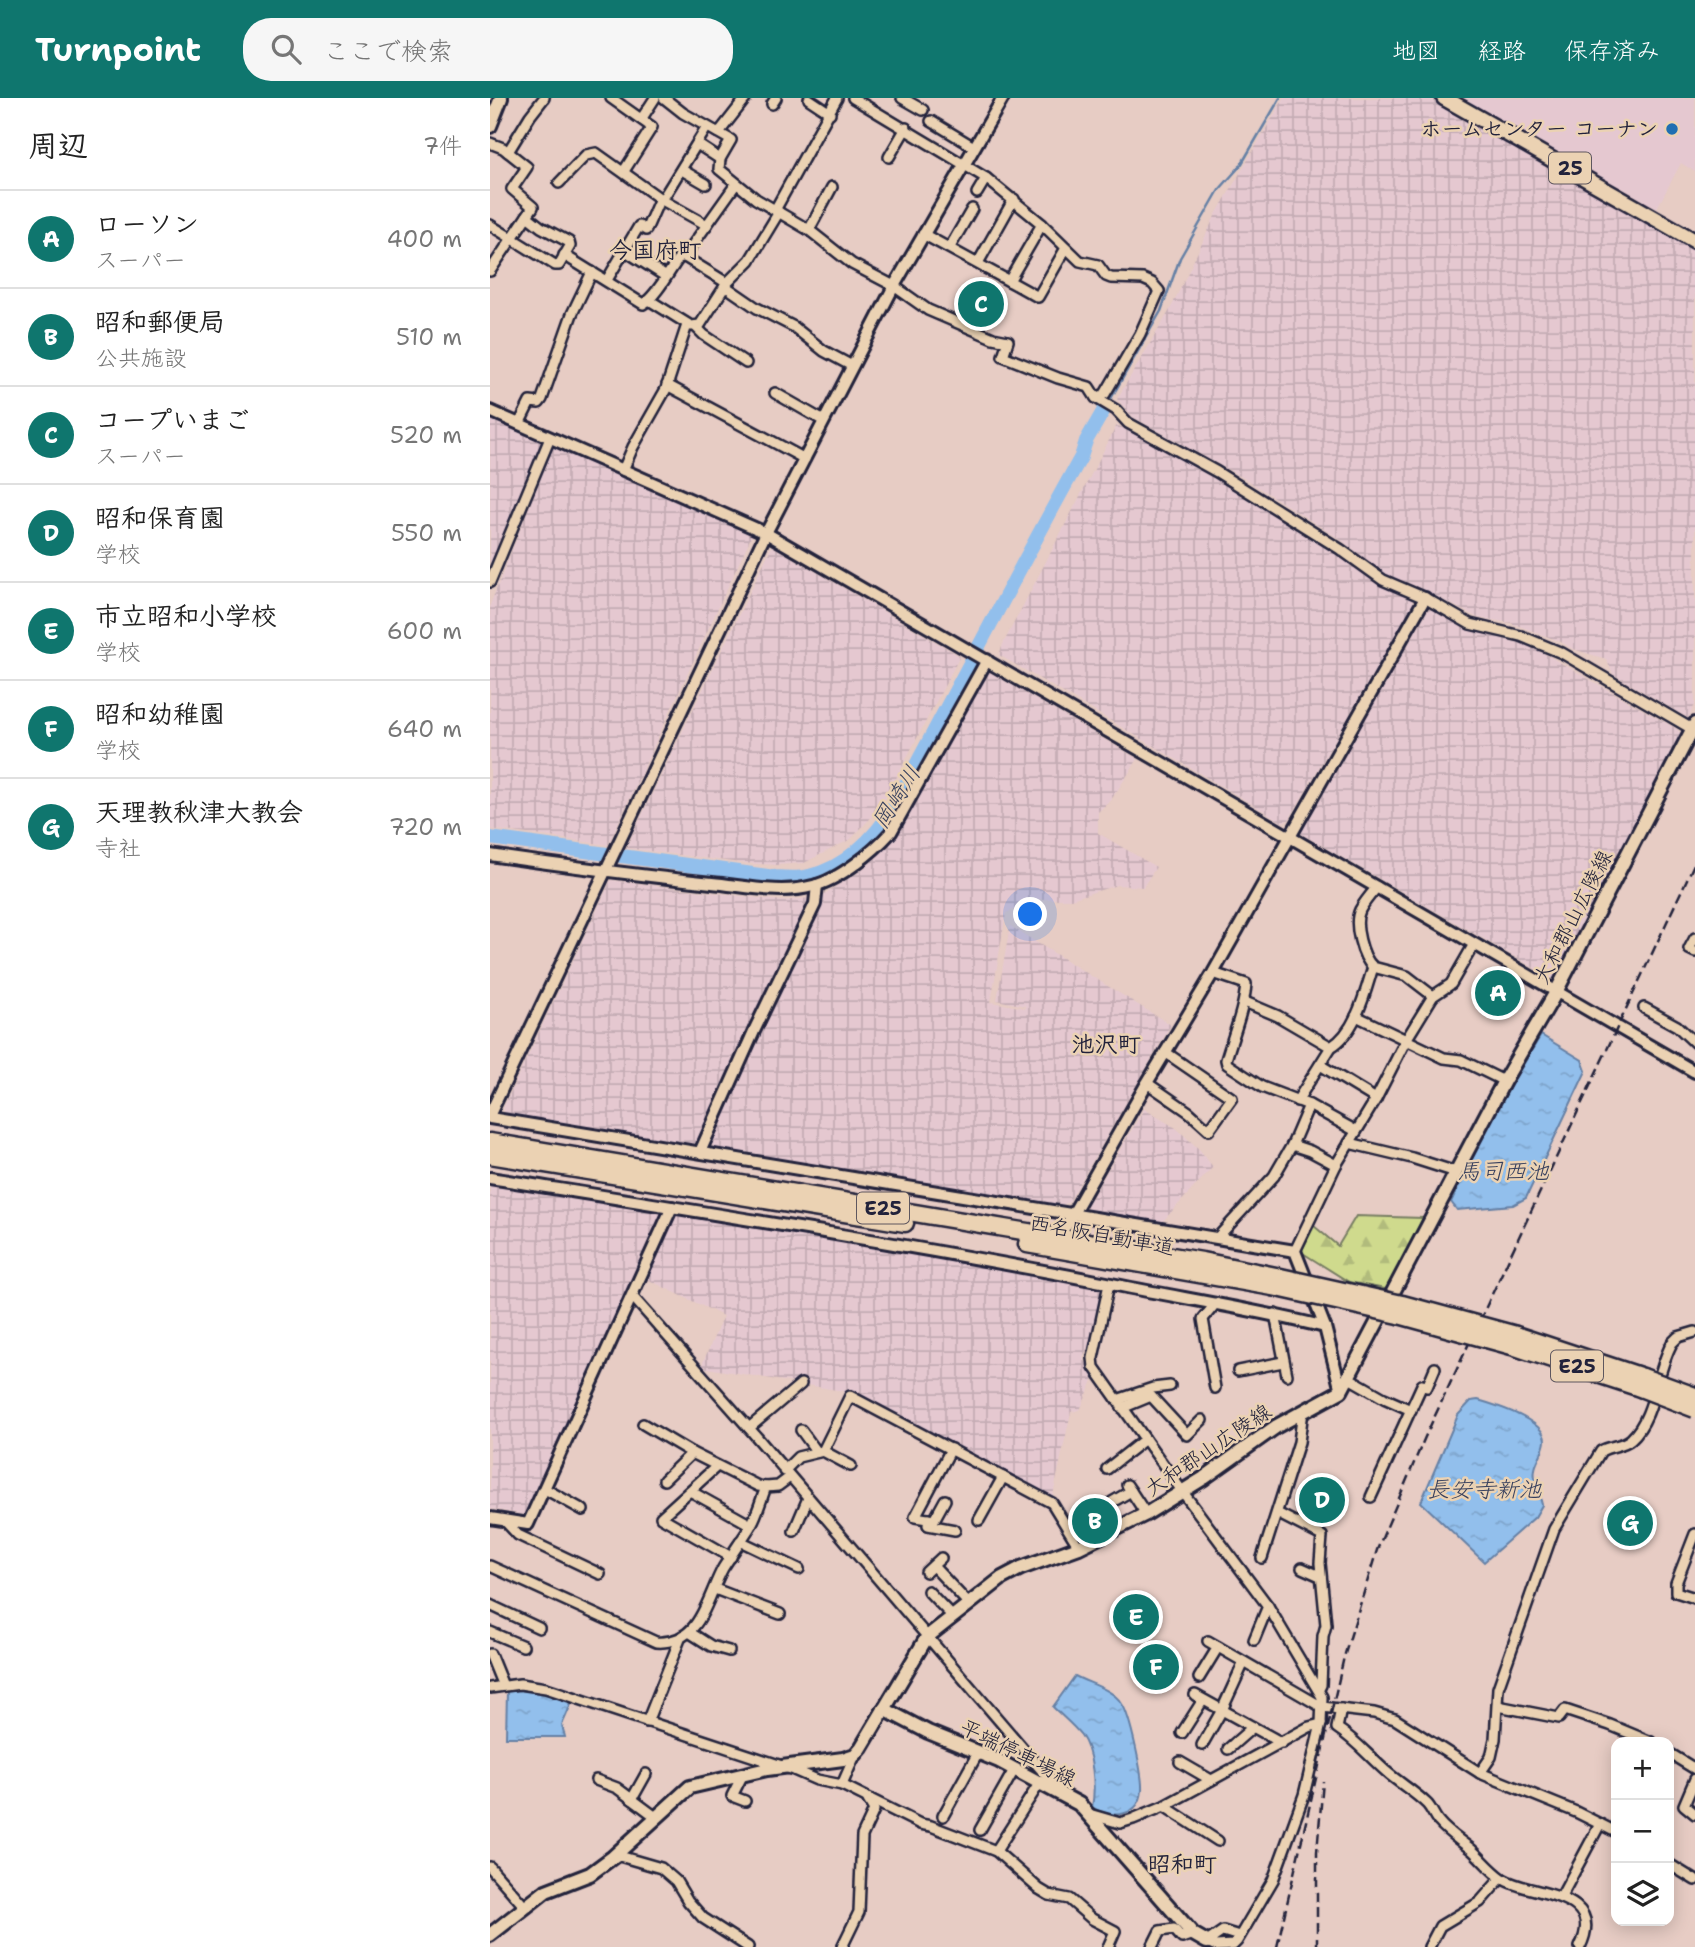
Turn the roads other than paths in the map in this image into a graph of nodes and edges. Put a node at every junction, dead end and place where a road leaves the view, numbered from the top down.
1 (501, 98) edge
2 (544, 98) edge
3 (655, 98) edge
4 (664, 98) edge
5 (746, 98) edge
6 (837, 98) edge
7 (853, 98) edge
8 (902, 98) edge
9 (1003, 98) edge
10 (1444, 98) edge
11 (616, 99) edge
12 (809, 99) edge
13 (923, 110) dead end
14 (830, 113) junction
15 (642, 118) junction
16 (931, 121) dead end
17 (490, 126) edge
18 (707, 127) junction
19 (906, 128) junction
20 (717, 132) junction
21 (490, 143) edge
22 (697, 144) junction
23 (974, 147) junction
24 (508, 152) junction
25 (889, 157) dead end
26 (720, 159) junction
27 (964, 164) junction
28 (682, 170) junction
29 (624, 172) junction
30 (986, 178) junction
31 (559, 183) dead end
32 (706, 184) dead end
33 (736, 184) junction
34 (831, 192) dead end
35 (977, 193) dead end
36 (661, 199) junction
37 (1014, 199) junction
38 (972, 209) dead end
39 (777, 211) junction
40 (527, 216) junction
41 (1042, 224) junction
42 (490, 225) edge
43 (707, 225) junction
44 (809, 230) junction
45 (923, 234) junction
46 (511, 239) junction
47 (1695, 241) edge
48 (950, 247) junction
49 (1066, 248) junction
50 (624, 250) junction
51 (564, 255) junction
52 (684, 257) junction
53 (978, 263) junction
54 (490, 271) edge
55 (592, 272) junction
56 (665, 276) junction
57 (607, 280) junction
58 (1009, 281) junction
59 (726, 285) junction
60 (894, 286) junction
61 (649, 300) junction
62 (692, 326) junction
63 (746, 363) dead end
64 (852, 366) junction
65 (667, 384) junction
66 (775, 393) dead end
67 (1098, 399) junction
68 (490, 411) edge
69 (824, 421) junction
70 (519, 424) junction
71 (551, 438) junction
72 (805, 458) junction
73 (623, 470) junction
74 (766, 533) junction
75 (490, 582) edge
76 (1425, 598) junction
77 (985, 659) junction
78 (1694, 727) edge
79 (1289, 837) junction
80 (490, 855) edge
81 (607, 869) junction
82 (817, 886) junction
83 (1377, 887) junction
84 (1695, 938) edge
85 (1474, 944) junction
86 (1695, 952) edge
87 (1373, 967) junction
88 (1213, 973) junction
89 (1556, 992) junction
90 (1433, 996) junction
91 (1245, 1002) junction
92 (1644, 1008) dead end
93 (1356, 1016) junction
94 (1406, 1040) junction
95 (1695, 1043) edge
96 (1331, 1047) junction
97 (1165, 1052) junction
98 (1320, 1065) junction
99 (1695, 1072) edge
100 (1504, 1081) junction
101 (1147, 1083) junction
102 (1376, 1100) junction
103 (1297, 1101) junction
104 (1310, 1105) junction
105 (490, 1116) edge
106 (1356, 1131) junction
107 (490, 1135) edge
108 (490, 1142) edge
109 (1349, 1143) junction
110 (1292, 1145) junction
111 (700, 1153) junction
112 (490, 1155) edge
113 (490, 1161) edge
114 (1336, 1165) junction
115 (564, 1166) junction
116 (672, 1172) junction
117 (1456, 1172) junction
118 (490, 1178) edge
119 (672, 1208) junction
120 (1071, 1214) junction
121 (1066, 1226) dead end
122 (1218, 1237) junction
123 (1295, 1251) junction
124 (1274, 1281) junction
125 (1109, 1284) junction
126 (632, 1296) junction
127 (1216, 1303) junction
128 (1275, 1314) junction
129 (1325, 1327) junction
130 (1695, 1332) edge
131 (1283, 1362) junction
132 (1435, 1368) dead end
133 (1238, 1370) dead end
134 (1287, 1376) dead end
135 (1349, 1378) junction
136 (1642, 1382) junction
137 (801, 1384) dead end
138 (1170, 1385) dead end
139 (1214, 1388) dead end
140 (1341, 1391) junction
141 (1695, 1396) edge
142 (1120, 1404) junction
143 (1695, 1409) edge
144 (1411, 1410) junction
145 (1303, 1411) junction
146 (1202, 1420) dead end
147 (643, 1424) dead end
148 (749, 1428) junction
149 (801, 1430) dead end
150 (1145, 1439) junction
151 (951, 1449) junction
152 (820, 1451) junction
153 (692, 1454) junction
154 (717, 1466) junction
155 (851, 1466) dead end
156 (1107, 1469) dead end
157 (787, 1474) junction
158 (1003, 1477) junction
159 (664, 1480) dead end
160 (766, 1487) junction
161 (545, 1489) junction
162 (690, 1491) junction
163 (1182, 1491) junction
164 (1371, 1497) dead end
165 (808, 1498) junction
166 (945, 1500) dead end
167 (1111, 1502) dead end
168 (583, 1510) dead end
169 (1277, 1513) junction
170 (1146, 1514) junction
171 (490, 1518) edge
172 (929, 1519) junction
173 (979, 1520) dead end
174 (505, 1521) junction
175 (751, 1525) junction
176 (794, 1531) dead end
177 (955, 1531) dead end
178 (1695, 1534) edge
179 (740, 1541) junction
180 (1079, 1547) junction
181 (731, 1556) junction
182 (941, 1558) dead end
183 (1262, 1558) dead end
184 (1691, 1559) edge
185 (490, 1566) edge
186 (1302, 1568) dead end
187 (799, 1569) dead end
188 (600, 1574) dead end
189 (1320, 1576) junction
190 (715, 1589) junction
191 (928, 1591) dead end
192 (1695, 1598) edge
193 (968, 1603) junction
194 (490, 1605) edge
195 (1268, 1606) junction
196 (780, 1614) dead end
197 (952, 1616) junction
198 (539, 1628) dead end
199 (490, 1632) edge
200 (689, 1632) junction
201 (928, 1637) junction
202 (680, 1639) junction
203 (1254, 1640) dead end
204 (1208, 1641) dead end
205 (523, 1646) dead end
206 (1218, 1647) junction
207 (729, 1651) dead end
208 (490, 1654) edge
209 (1244, 1662) junction
210 (1199, 1678) dead end
211 (503, 1686) junction
212 (490, 1688) edge
213 (1319, 1689) junction
214 (1498, 1706) junction
215 (1322, 1707) junction
216 (884, 1709) junction
217 (1341, 1709) junction
218 (1222, 1710) junction
219 (647, 1723) junction
220 (1321, 1724) junction
221 (1253, 1727) junction
222 (1182, 1733) dead end
223 (1639, 1737) edge
224 (1282, 1743) junction
225 (1202, 1745) dead end
226 (1228, 1749) dead end
227 (978, 1753) junction
228 (855, 1755) junction
229 (1674, 1756) edge
230 (1180, 1762) dead end
231 (782, 1766) junction
232 (1695, 1769) edge
233 (1014, 1770) junction
234 (1480, 1773) junction
235 (646, 1774) dead end
236 (743, 1774) junction
237 (1695, 1779) edge
238 (596, 1780) dead end
239 (1211, 1780) junction
240 (1039, 1784) junction
241 (842, 1785) junction
242 (1065, 1798) junction
243 (632, 1799) junction
244 (867, 1799) junction
245 (745, 1801) dead end
246 (1164, 1806) junction
247 (1089, 1814) junction
248 (1695, 1814) edge
249 (943, 1816) dead end
250 (656, 1817) junction
251 (1600, 1824) junction
252 (979, 1830) dead end
253 (1611, 1830) edge
254 (1218, 1841) dead end
255 (996, 1851) junction
256 (617, 1855) junction
257 (490, 1867) edge
258 (1674, 1867) edge
259 (1501, 1878) junction
260 (1695, 1880) edge
261 (1561, 1897) junction
262 (525, 1907) junction
263 (1193, 1934) junction
264 (490, 1935) edge
265 (1239, 1936) junction
266 (1207, 1942) junction
267 (748, 1947) edge
268 (842, 1947) edge
269 (1108, 1947) edge
270 (1152, 1947) edge
271 (1429, 1947) edge
272 (1580, 1947) edge

1 - 17 main road
2 - 24 street
3 - 15 street
4 - 18 street
5 - 20 street
6 - 14 street
7 - 19 street
8 - 13 street
9 - 23 street
10 - 47 highway, 25
11 - 15 street
12 - 14 street
14 - 39 street
15 - 29 street
16 - 23 street
18 - 20 street
18 - 22 street
19 - 25 street
19 - 27 street
20 - 26 street
21 - 24 street
22 - 26 street
22 - 28 street
23 - 27 street
24 - 40 street
26 - 33 street
27 - 30 street
27 - 45 street
28 - 32 street
28 - 36 street
29 - 31 street
29 - 36 street
30 - 35 street
30 - 37 street
33 - 39 street
33 - 43 street
34 - 44 street
36 - 43 street
36 - 50 street
37 - 41 street
37 - 53 street
38 - 48 street
39 - 44 street
39 - 59 street
40 - 46 street
40 - 51 street
41 - 49 street
41 - 58 street
42 - 46 street
43 - 52 street
44 - 60 street
45 - 48 street
45 - 60 street
46 - 51 street
46 - 54 street
48 - 53 street
49 - 58 street
49 - 67 street
50 - 56 street
50 - 57 street
51 - 55 street
52 - 56 street
52 - 59 street
53 - 58 street
55 - 57 street
55 - 70 street
56 - 61 street
57 - 61 street
59 - 62 street
59 - 64 street
60 - 64 street
60 - 67 street
61 - 62 street
62 - 63 street
62 - 65 street
64 - 69 street
65 - 72 street
65 - 73 street
66 - 69 street
67 - 76 street
68 - 70 street
69 - 72 street
70 - 71 street
71 - 73 street
71 - 75 street
72 - 74 street
73 - 74 street
74 - 77 street
74 - 81 street
76 - 78 street
76 - 79 street
77 - 79 street
77 - 82 street
78 - 89 main road, 大和郡山広陵線
79 - 83 street
79 - 88 street
80 - 81 street
81 - 82 street
81 - 105 street
82 - 111 street
83 - 85 street
83 - 87 street
84 - 86 street
85 - 89 street
85 - 90 street
87 - 90 street
87 - 93 street
88 - 91 street
88 - 97 street
89 - 99 street
89 - 100 main road, 大和郡山広陵線
90 - 94 street
91 - 96 street
91 - 103 street
92 - 95 street
93 - 94 street
93 - 96 street
94 - 100 street
94 - 102 street
96 - 98 street
97 - 101 street
97 - 101 street
98 - 102 street
98 - 103 street
100 - 117 main road, 大和郡山広陵線
101 - 120 street
102 - 106 street
103 - 104 street
104 - 106 street
104 - 110 street
105 - 111 street
106 - 109 street
107 - 116 highway
108 - 116 highway, 西名阪自動車道 / E25
109 - 114 street
109 - 117 street
110 - 114 street
110 - 122 street
111 - 120 street
112 - 115 highway, 西名阪自動車道 / E25
113 - 115 highway
114 - 123 street
115 - 124 highway, 西名阪自動車道 / E25
116 - 124 highway, 西名阪自動車道 / E25
117 - 135 main road, 大和郡山広陵線
118 - 119 street
119 - 125 street
119 - 126 street
120 - 121 street
120 - 122 street
122 - 123 street
123 - 129 street
124 - 136 highway, 西名阪自動車道 / E25, bridge
125 - 127 street
125 - 142 street
126 - 148 street
126 - 161 street
127 - 128 street
127 - 139 street
128 - 129 street
128 - 131 street
129 - 140 street
130 - 214 street
131 - 133 street
131 - 134 street
132 - 144 street
135 - 140 main road, 大和郡山広陵線
135 - 144 street
136 - 141 highway, 西名阪自動車道 / E25, bridge
136 - 143 highway, 西名阪自動車道 / E25, bridge
137 - 148 street
138 - 142 street
140 - 145 main road, 大和郡山広陵線
142 - 146 street
142 - 150 street
144 - 164 street
145 - 163 main road, 大和郡山広陵線
145 - 169 street
147 - 153 street
148 - 157 street
149 - 152 street
150 - 156 street
150 - 163 street
151 - 152 street
151 - 158 street
151 - 172 street
152 - 155 street
152 - 157 street
153 - 154 street
153 - 159 street
154 - 160 street
154 - 162 street
157 - 160 street
157 - 165 street
158 - 173 street
158 - 180 street
160 - 175 street
161 - 168 street
161 - 174 street
162 - 175 street
162 - 181 street
163 - 170 main road, 大和郡山広陵線
163 - 195 street
165 - 176 street
165 - 201 street
166 - 172 street
167 - 170 street
169 - 183 street
169 - 189 street
170 - 180 main road, 大和郡山広陵線
171 - 174 street
172 - 177 street
174 - 188 street
175 - 179 street
178 - 184 street
179 - 181 street
179 - 187 street
180 - 193 main road, 大和郡山広陵線
181 - 190 street
182 - 193 street
184 - 192 street
185 - 202 street
186 - 189 street
189 - 213 street
190 - 196 street
190 - 200 street
191 - 197 street
193 - 197 main road, 大和郡山広陵線
194 - 198 street
195 - 203 street
195 - 213 street
197 - 201 main road, 大和郡山広陵線
199 - 205 street
200 - 202 street
200 - 207 street
201 - 216 main road, 大和郡山広陵線
201 - 242 street
202 - 219 street
204 - 206 street
206 - 209 street
206 - 210 street
208 - 211 street
209 - 215 street
209 - 218 street
211 - 212 street
211 - 219 street
213 - 215 street
214 - 223 street
214 - 234 street
215 - 217 street
215 - 220 street
216 - 227 main road, 平端停車場線
216 - 228 main road, 大和郡山広陵線
217 - 234 street
217 - 259 street
218 - 221 street
218 - 222 street
218 - 225 street
219 - 231 street
220 - 224 street
220 - 265 street
221 - 224 street
221 - 226 street
224 - 239 street
227 - 233 main road, 平端停車場線
227 - 249 street
228 - 231 main road
228 - 241 street
229 - 232 street
230 - 239 street
231 - 236 main road
231 - 241 street
233 - 240 main road, 平端停車場線
233 - 252 street
234 - 251 street
235 - 243 street
236 - 245 street
236 - 250 main road
237 - 248 street
238 - 243 street
239 - 246 street
240 - 242 main road, 平端停車場線
240 - 255 street
241 - 244 street
242 - 247 main road, 平端停車場線
243 - 250 street
244 - 255 street
244 - 268 street
246 - 247 street
246 - 254 street
247 - 263 main road, 平端停車場線
250 - 256 main road
251 - 253 street
251 - 261 street
255 - 269 street
256 - 262 main road
256 - 267 street
257 - 262 street
258 - 260 street
259 - 261 street
259 - 271 street
261 - 272 street
262 - 264 main road
263 - 266 main road, 平端停車場線
263 - 270 street
265 - 266 street
265 - 266 street

